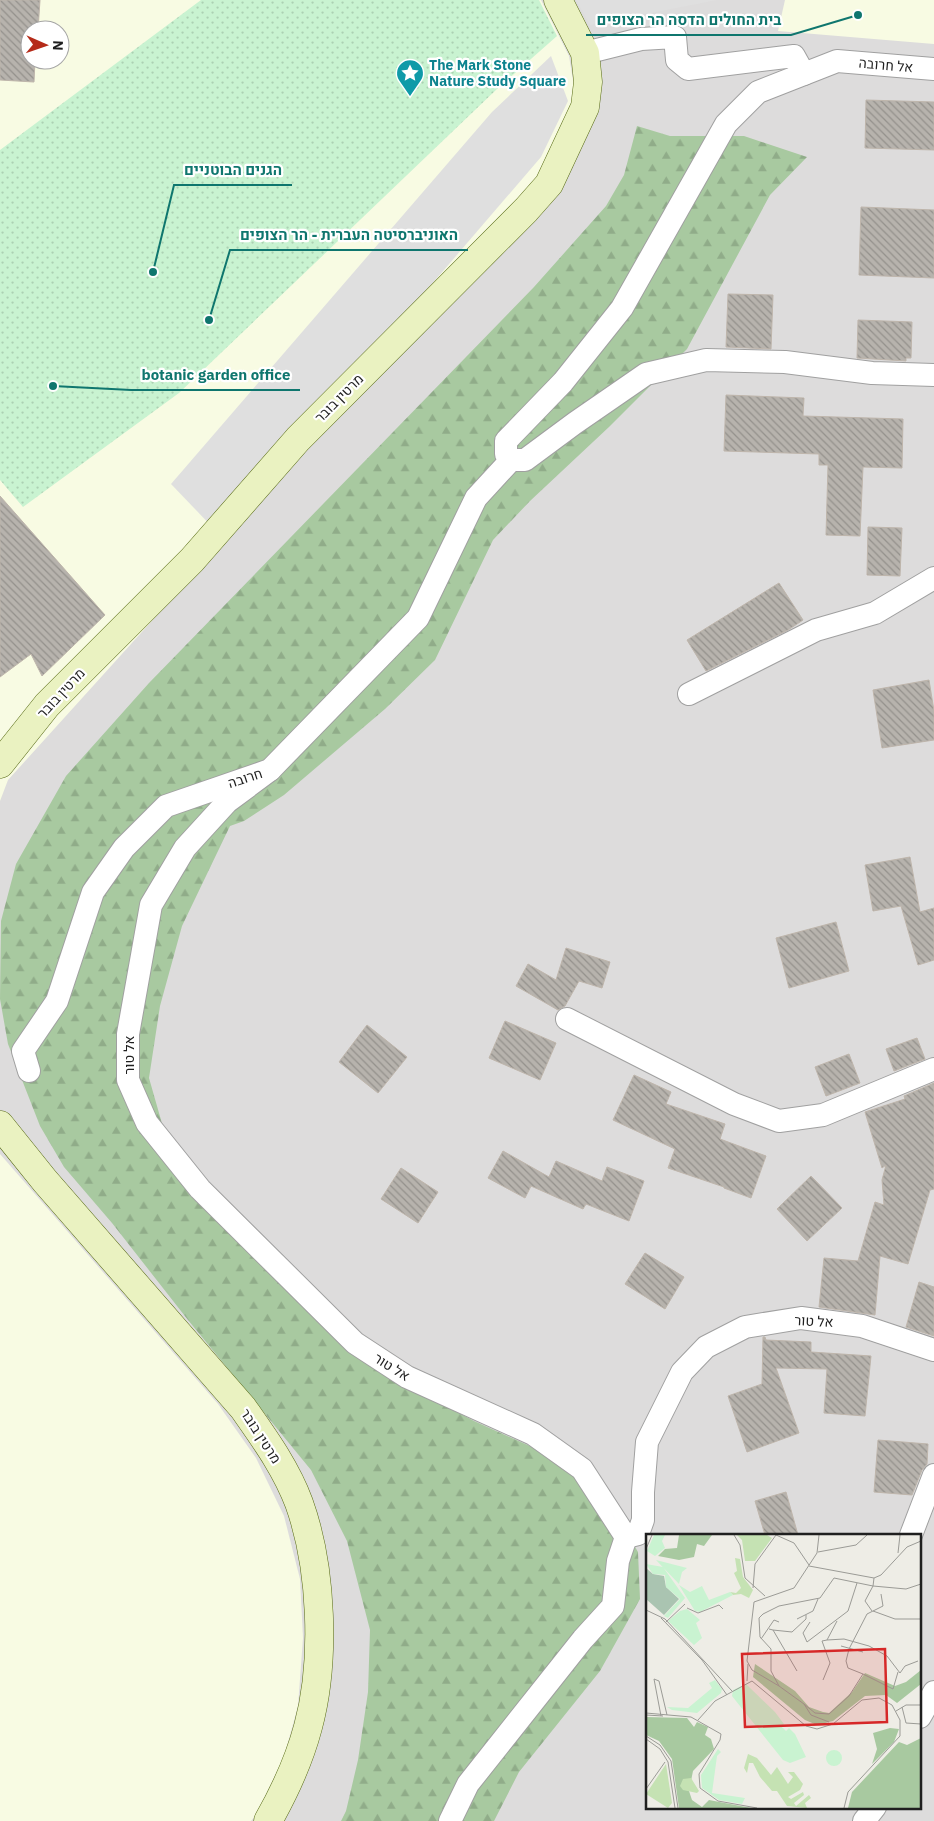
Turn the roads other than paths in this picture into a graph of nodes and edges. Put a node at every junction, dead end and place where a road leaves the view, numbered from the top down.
1 (558, 0) edge
2 (585, 53) junction
3 (934, 69) edge
4 (804, 74) junction
5 (934, 375) edge
6 (511, 460) junction
7 (934, 578) edge
8 (689, 694) dead end
9 (0, 764) edge
10 (270, 770) junction
11 (568, 1019) dead end
12 (934, 1069) edge
13 (29, 1071) dead end
14 (0, 1125) edge
15 (934, 1350) edge
16 (934, 1475) edge
17 (911, 1534) edge
18 (626, 1537) junction
19 (934, 1692) edge
20 (922, 1713) edge
21 (874, 1808) edge
22 (268, 1821) edge
23 (450, 1821) edge
24 (864, 1821) edge

1 - 2 street, מרטין בובר
2 - 4 street
2 - 9 street, מרטין בובר
3 - 4 street, אל חרובה
4 - 6 street
5 - 6 street
6 - 10 street, חרובה
7 - 8 street
10 - 13 street, חרובה
10 - 18 street, אל טור
11 - 12 street
14 - 22 street, מרטין בובר
15 - 18 street, אל טור
16 - 17 street
18 - 23 street
19 - 20 street
21 - 24 street

